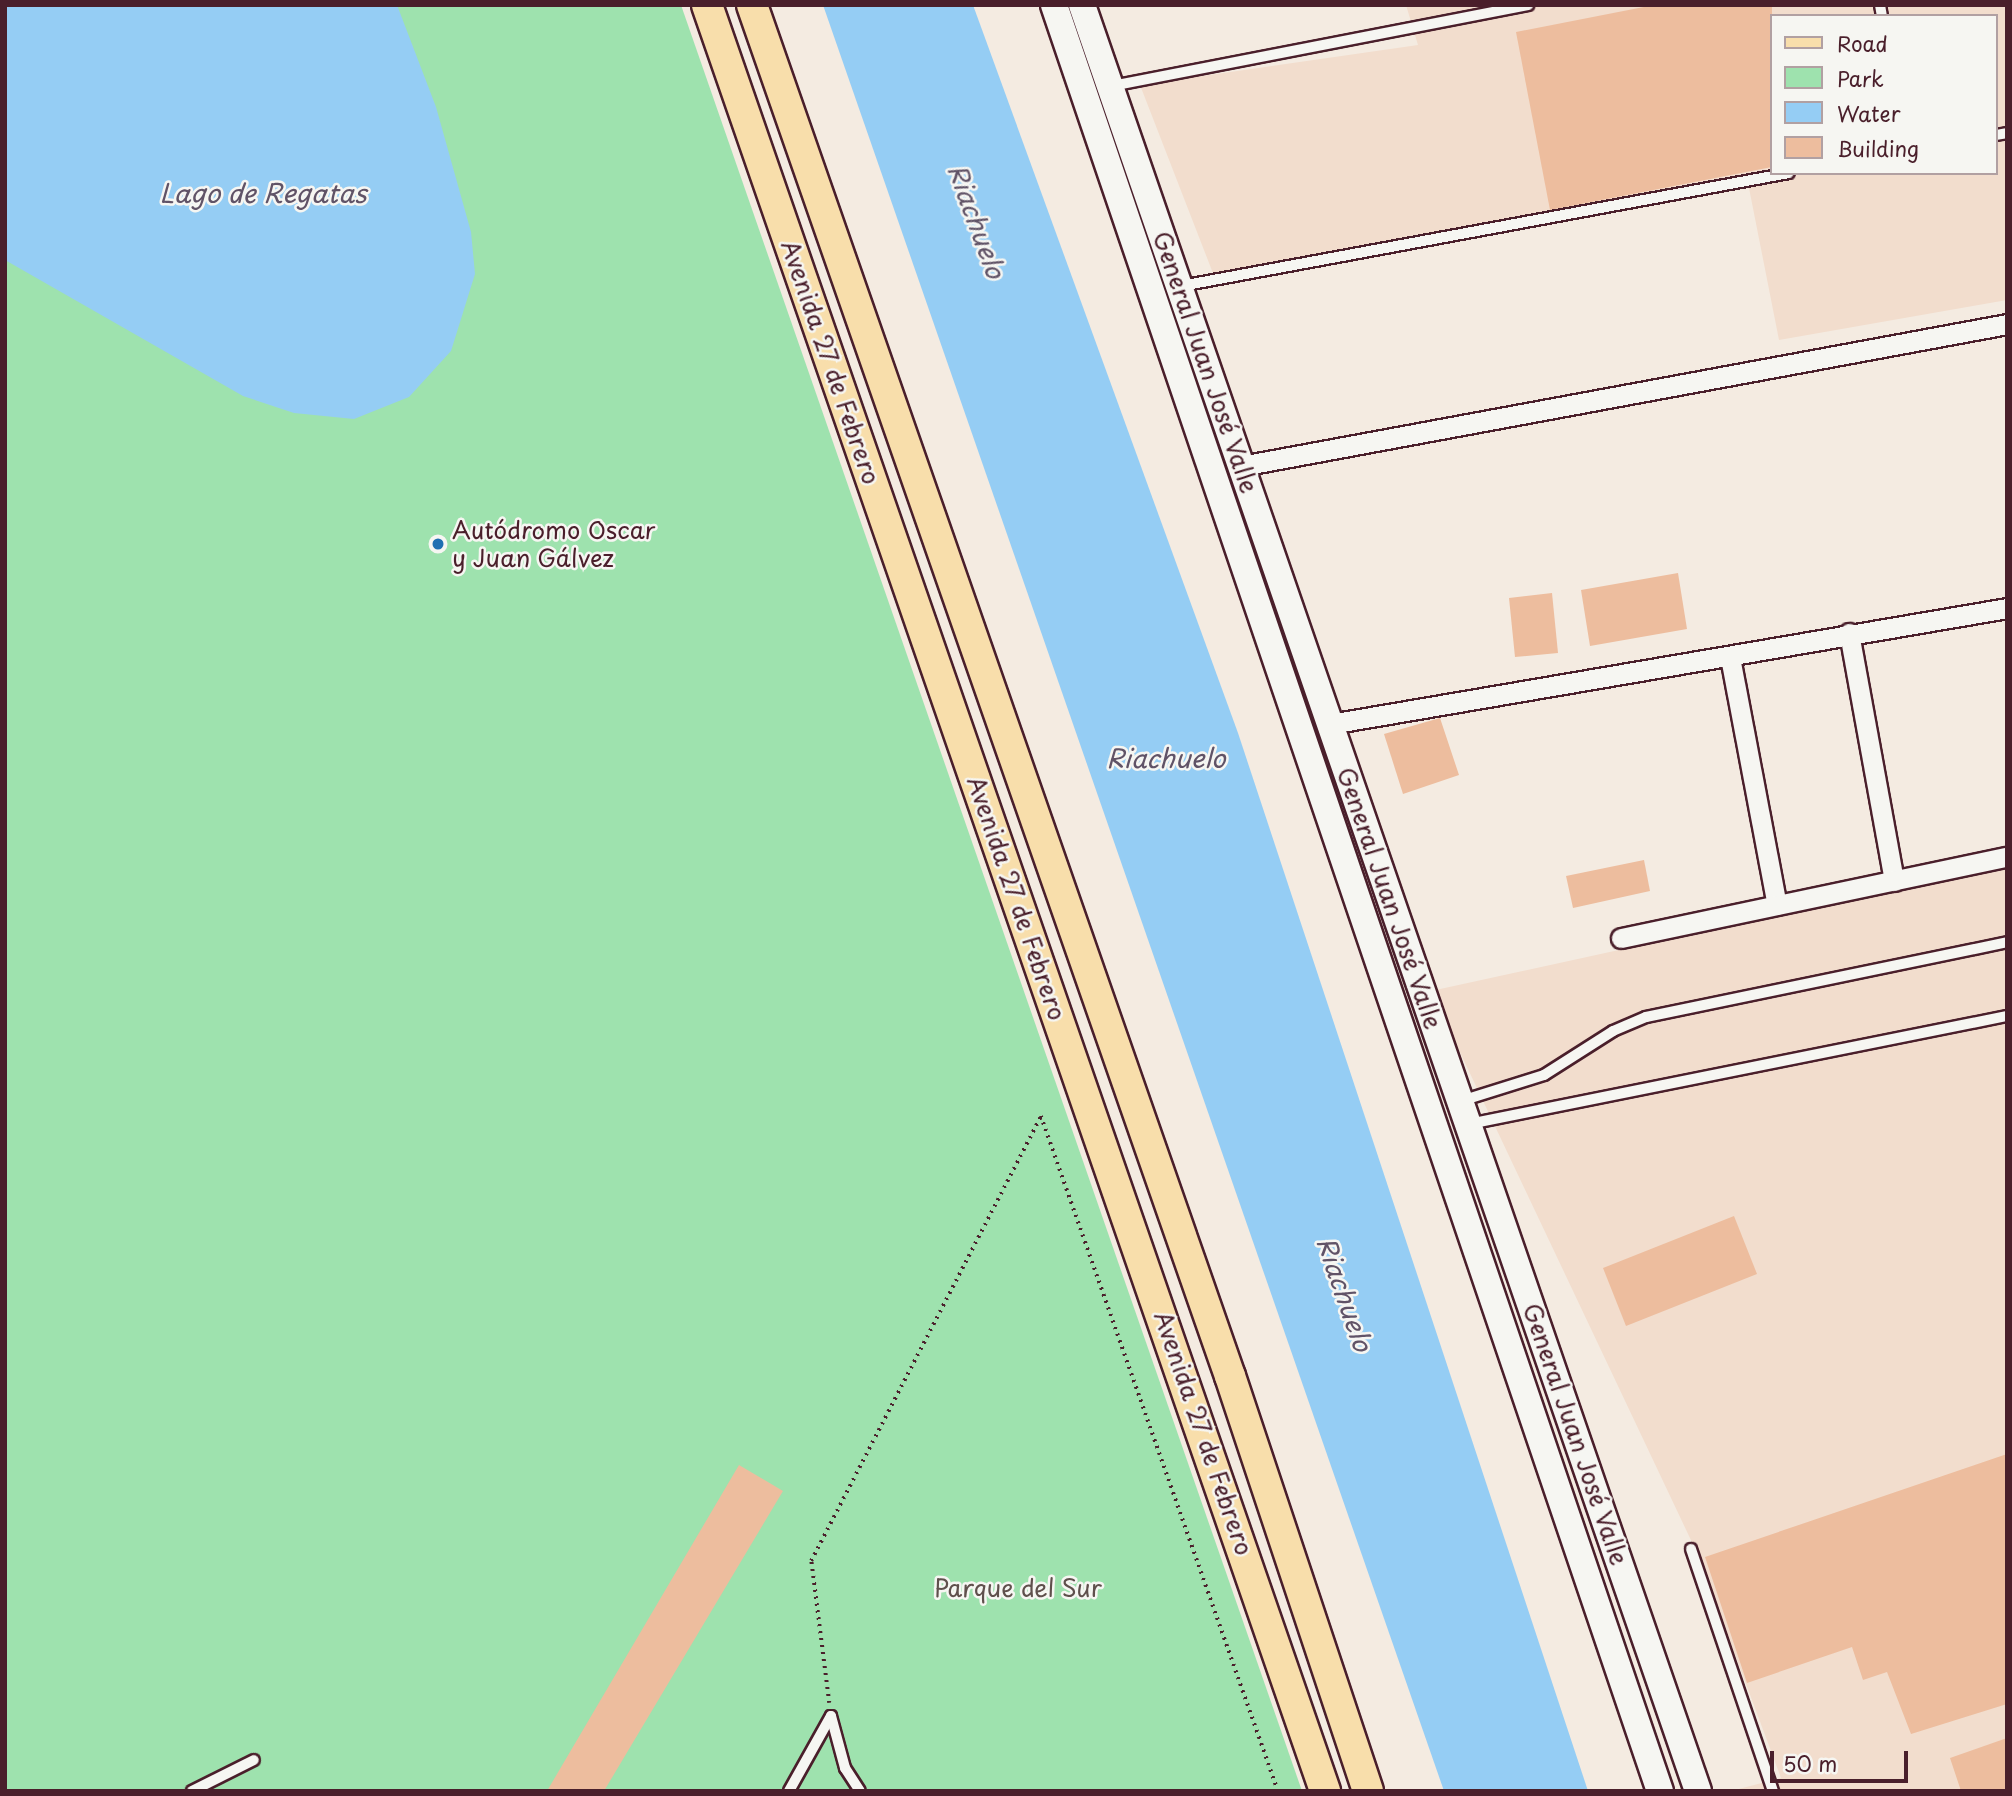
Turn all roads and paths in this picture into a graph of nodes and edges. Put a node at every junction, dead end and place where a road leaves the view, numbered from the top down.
1 (707, 5) edge
2 (752, 5) edge
3 (1054, 5) edge
4 (1082, 5) edge
5 (1528, 5) edge
6 (1112, 86) junction
7 (1085, 96) junction
8 (1778, 175) edge
9 (1180, 286) junction
10 (1154, 295) junction
11 (2007, 324) edge
12 (1241, 466) junction
13 (2007, 608) edge
14 (1849, 633) junction
15 (1730, 657) junction
16 (1330, 724) junction
17 (2007, 857) edge
18 (1894, 881) junction
19 (1777, 905) junction
20 (1621, 938) dead end
21 (2007, 942) edge
22 (2007, 1016) edge
23 (1465, 1112) junction
24 (1691, 1549) dead end
25 (831, 1716) junction
26 (254, 1760) dead end
27 (192, 1791) edge
28 (789, 1791) edge
29 (860, 1791) edge
30 (1278, 1791) edge
31 (1325, 1791) edge
32 (1368, 1791) edge
33 (1660, 1791) edge
34 (1698, 1791) edge
35 (1773, 1791) edge

1 - 31 main road, Avenida 27 de Febrero
2 - 32 main road, Avenida 27 de Febrero
3 - 7 main road, General Juan José Valle
4 - 6 main road, General Juan José Valle
5 - 6 lane
6 - 7 lane
6 - 9 main road, General Juan José Valle
7 - 10 main road, General Juan José Valle
8 - 9 lane
9 - 10 lane
9 - 12 main road, General Juan José Valle
10 - 33 main road, General Juan José Valle
11 - 12 street
12 - 16 main road, General Juan José Valle
13 - 14 street
14 - 15 street
14 - 18 street
15 - 16 street
15 - 19 street
16 - 23 main road, General Juan José Valle
17 - 18 street
18 - 19 street
19 - 20 street
21 - 23 lane
22 - 23 lane
23 - 34 main road, General Juan José Valle
24 - 35 lane
25 - 28 lane
25 - 29 lane
25 - 30 path
26 - 27 lane

